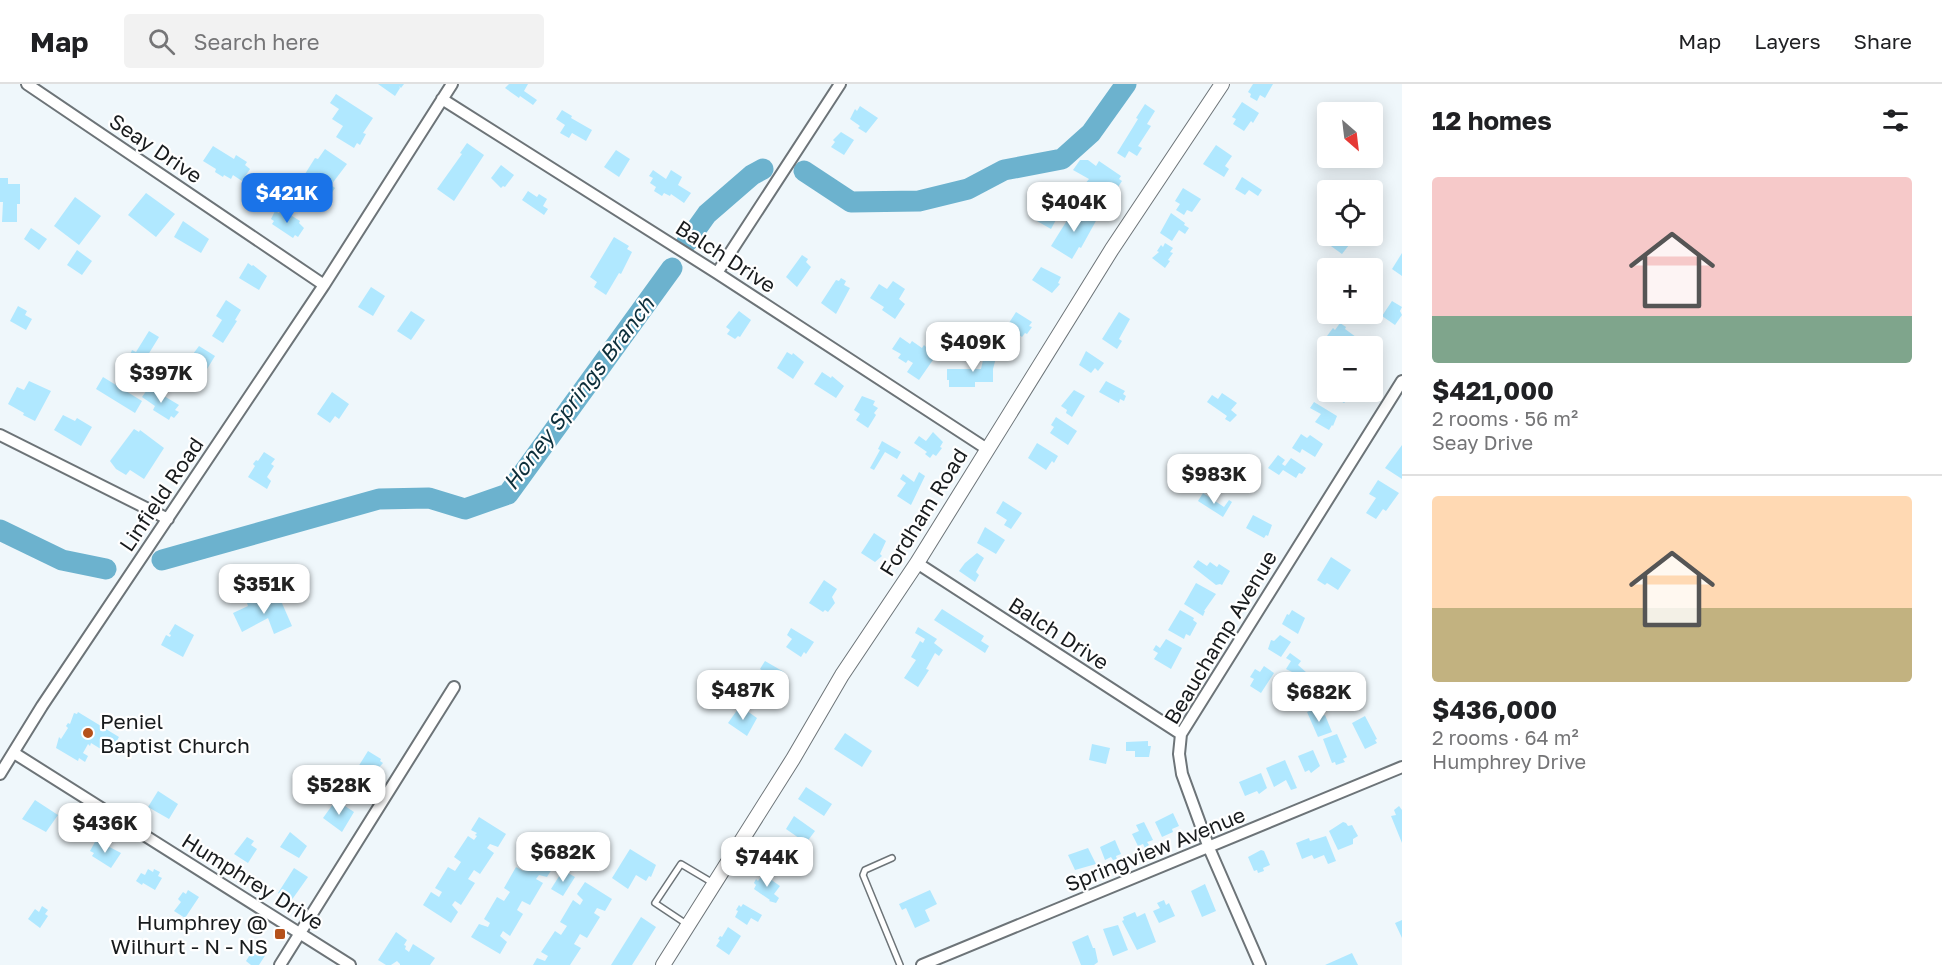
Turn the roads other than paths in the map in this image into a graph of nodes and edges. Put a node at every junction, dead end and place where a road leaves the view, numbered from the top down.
1 (27, 84) edge
2 (452, 84) edge
3 (840, 84) edge
4 (1222, 84) edge
5 (442, 99) junction
6 (717, 273) junction
7 (324, 285) junction
8 (1402, 381) edge
9 (0, 435) edge
10 (987, 449) junction
11 (168, 519) junction
12 (917, 563) junction
13 (454, 687) dead end
14 (1181, 734) junction
15 (14, 753) junction
16 (1402, 767) edge
17 (0, 774) edge
18 (1209, 848) junction
19 (892, 858) dead end
20 (714, 884) junction
21 (688, 925) junction
22 (300, 934) junction
23 (280, 965) edge
24 (350, 965) edge
25 (663, 965) edge
26 (900, 965) edge
27 (922, 965) edge
28 (1260, 965) edge

1 - 7 street, Seay Drive
2 - 5 street, Linfield Road
3 - 6 street
4 - 10 street, Fordham Road
5 - 6 street, Balch Drive
5 - 7 street, Linfield Road
6 - 10 street, Balch Drive
7 - 11 street, Linfield Road
8 - 14 street, Beauchamp Avenue
9 - 11 street
10 - 12 street, Fordham Road
11 - 15 street, Linfield Road
12 - 14 street, Balch Drive
12 - 20 street, Fordham Road
13 - 22 street
14 - 18 street, Beauchamp Avenue
15 - 17 street, Linfield Road
15 - 22 street, Humphrey Drive
16 - 18 street, Springview Avenue
18 - 27 street, Springview Avenue
18 - 28 street, Beauchamp Avenue
19 - 26 lane
20 - 21 street, Fordham Road
20 - 21 lane
21 - 25 street, Fordham Road
22 - 23 street
22 - 24 street, Humphrey Drive

